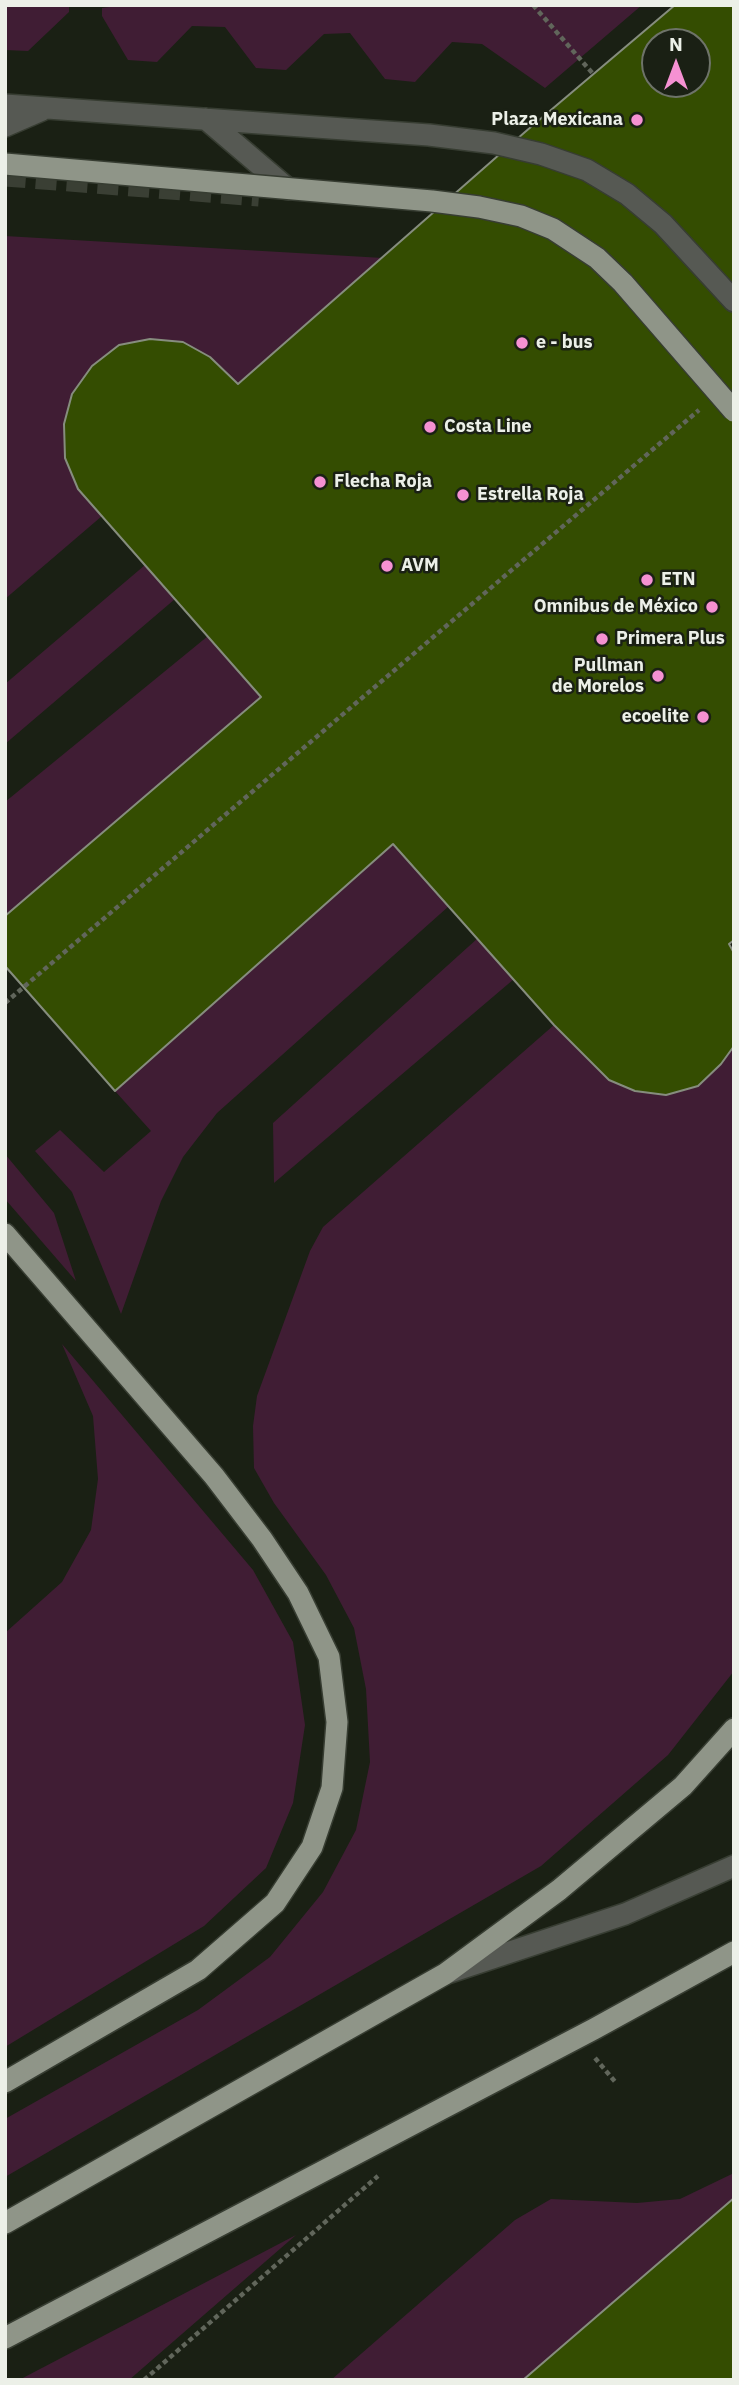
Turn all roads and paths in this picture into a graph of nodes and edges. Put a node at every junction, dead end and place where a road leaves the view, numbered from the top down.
1 (533, 5) edge
2 (594, 75) dead end
3 (5, 105) edge
4 (47, 108) junction
5 (206, 120) junction
6 (5, 126) edge
7 (5, 164) edge
8 (288, 189) junction
9 (734, 301) edge
10 (702, 407) dead end
11 (734, 411) edge
12 (6, 1002) edge
13 (5, 1234) edge
14 (734, 1730) edge
15 (734, 1866) edge
16 (734, 1952) edge
17 (445, 1974) junction
18 (593, 2055) dead end
19 (5, 2082) edge
20 (617, 2084) dead end
21 (381, 2173) dead end
22 (5, 2223) edge
23 (5, 2338) edge
24 (144, 2380) edge

1 - 2 path
3 - 4 lane
4 - 5 lane
4 - 6 lane
5 - 8 lane
5 - 9 lane
7 - 8 main road, bridge
8 - 11 main road, bridge
10 - 12 path
13 - 19 main road
14 - 17 main road
15 - 17 lane
16 - 23 main road
17 - 22 main road
18 - 20 path
21 - 24 path

